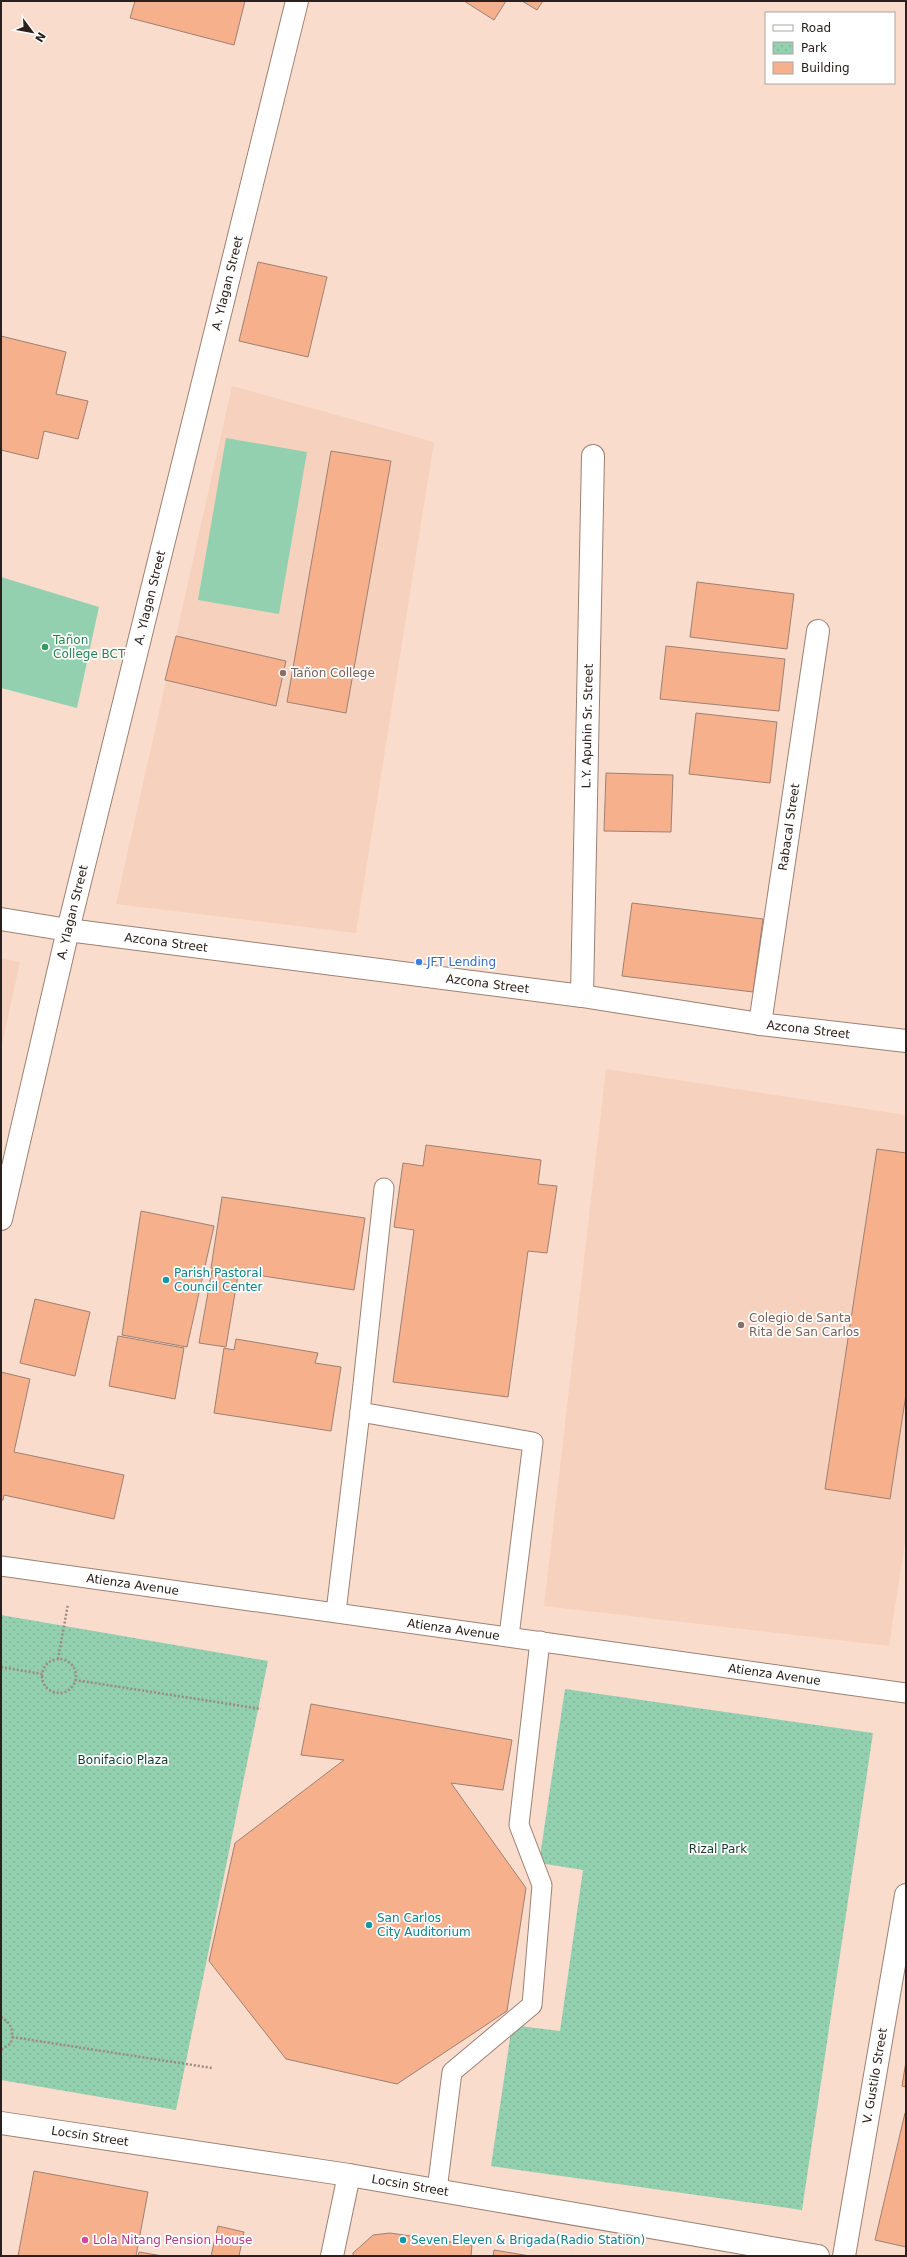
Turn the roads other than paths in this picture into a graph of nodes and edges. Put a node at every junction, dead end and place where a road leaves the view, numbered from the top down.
1 (297, 1) edge
2 (593, 456) dead end
3 (818, 631) dead end
4 (1, 919) edge
5 (68, 930) junction
6 (582, 996) junction
7 (760, 1024) junction
8 (906, 1041) edge
9 (384, 1188) dead end
10 (1, 1219) edge
11 (360, 1412) junction
12 (1, 1566) edge
13 (336, 1612) junction
14 (509, 1636) junction
15 (540, 1641) junction
16 (906, 1693) edge
17 (906, 1895) edge
18 (1, 2123) edge
19 (349, 2175) junction
20 (437, 2190) junction
21 (332, 2256) edge
22 (818, 2256) edge
23 (844, 2256) edge

1 - 5 street, A. Ylagan Street
2 - 6 street, L.Y. Apuhin Sr. Street
3 - 7 street, Rabacal Street
4 - 5 street, Azcona Street
5 - 6 street, Azcona Street
5 - 10 street, A. Ylagan Street
6 - 7 street, Azcona Street
7 - 8 street, Azcona Street
9 - 11 lane
11 - 13 lane
11 - 14 lane
12 - 13 lane, Atienza Avenue
13 - 14 lane, Atienza Avenue
14 - 15 lane, Atienza Avenue
15 - 16 lane, Atienza Avenue
15 - 20 lane
17 - 23 street, V. Gustilo Street
18 - 19 street, Locsin Street
19 - 20 street, Locsin Street
19 - 21 street
20 - 22 street, Locsin Street

